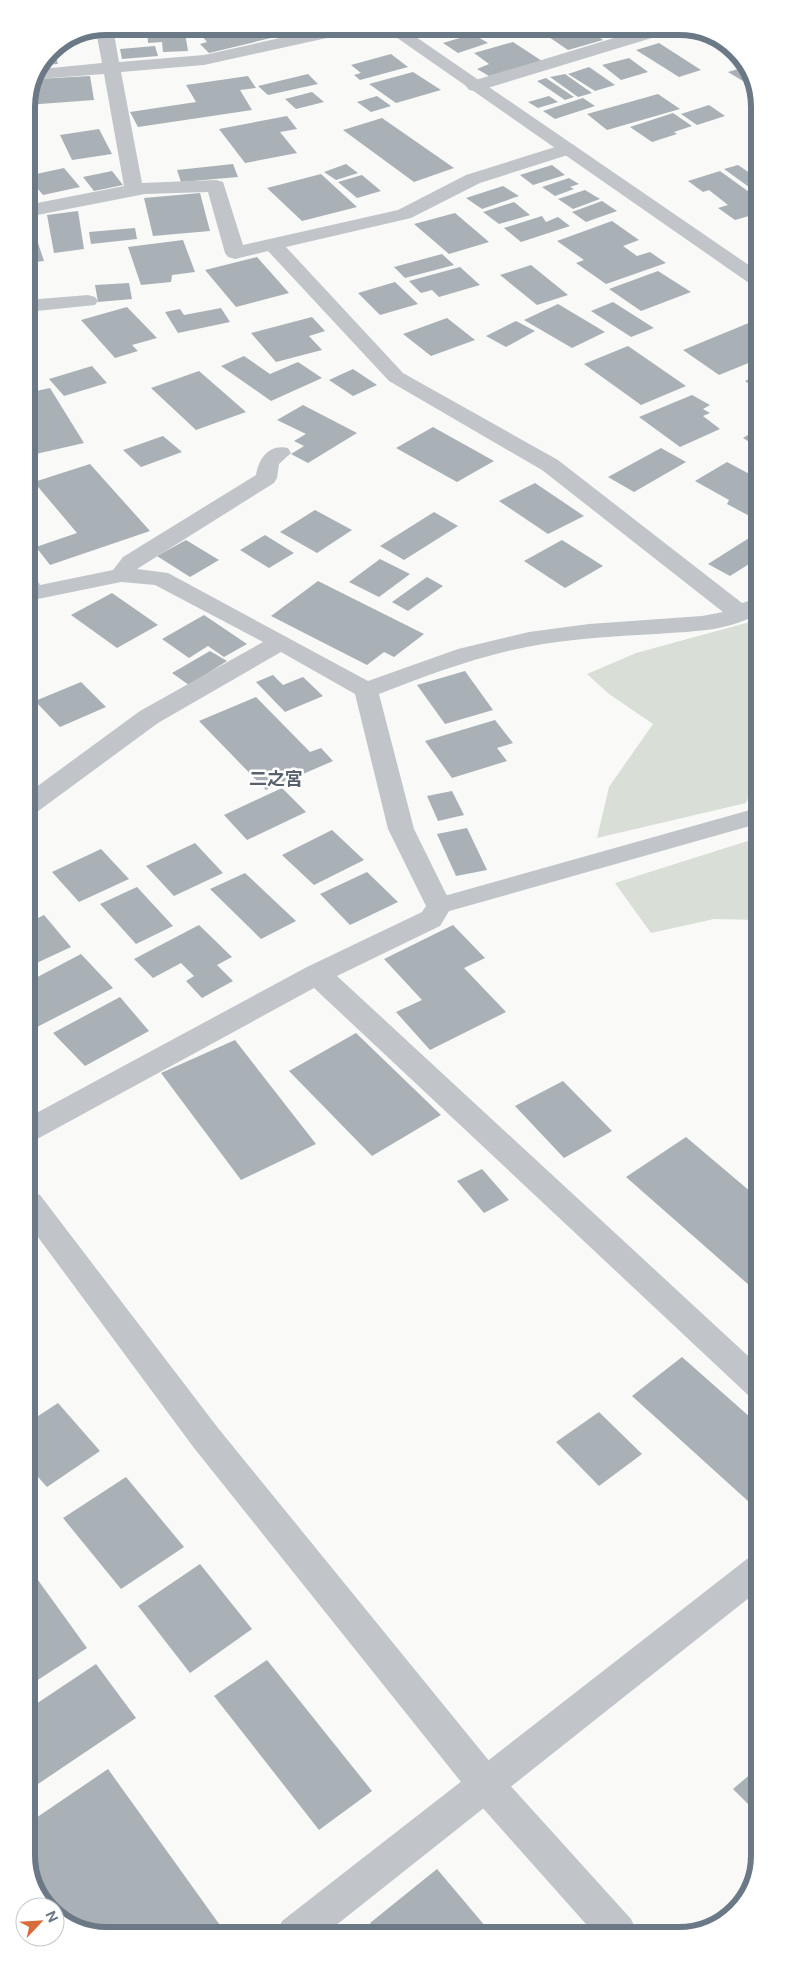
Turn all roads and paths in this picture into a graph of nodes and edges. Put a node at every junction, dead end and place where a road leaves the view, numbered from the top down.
1 (105, 35) edge
2 (318, 35) edge
3 (401, 35) edge
4 (642, 35) edge
5 (111, 68) junction
6 (43, 74) edge
7 (475, 86) junction
8 (568, 149) junction
9 (134, 190) junction
10 (35, 209) edge
11 (272, 245) junction
12 (751, 276) edge
13 (88, 301) dead end
14 (35, 305) edge
15 (280, 453) dead end
16 (121, 575) junction
17 (35, 589) edge
18 (749, 609) edge
19 (281, 642) junction
20 (366, 690) junction
21 (35, 801) edge
22 (751, 818) edge
23 (439, 906) junction
24 (318, 974) junction
25 (35, 1127) edge
26 (35, 1211) edge
27 (751, 1379) edge
28 (751, 1576) edge
29 (486, 1785) junction
30 (304, 1927) edge
31 (614, 1927) edge

1 - 5 street
2 - 5 street
3 - 7 street
4 - 7 street
5 - 6 street
5 - 9 street
7 - 8 street
8 - 11 street
8 - 12 street
9 - 10 street
9 - 11 street
11 - 18 street
13 - 14 street
15 - 16 street
16 - 17 street
16 - 19 street
18 - 20 street
19 - 20 street
19 - 21 street
20 - 23 street
22 - 23 lane
23 - 24 street
24 - 25 street
24 - 27 street
26 - 29 street
28 - 29 street
29 - 30 street
29 - 31 street

